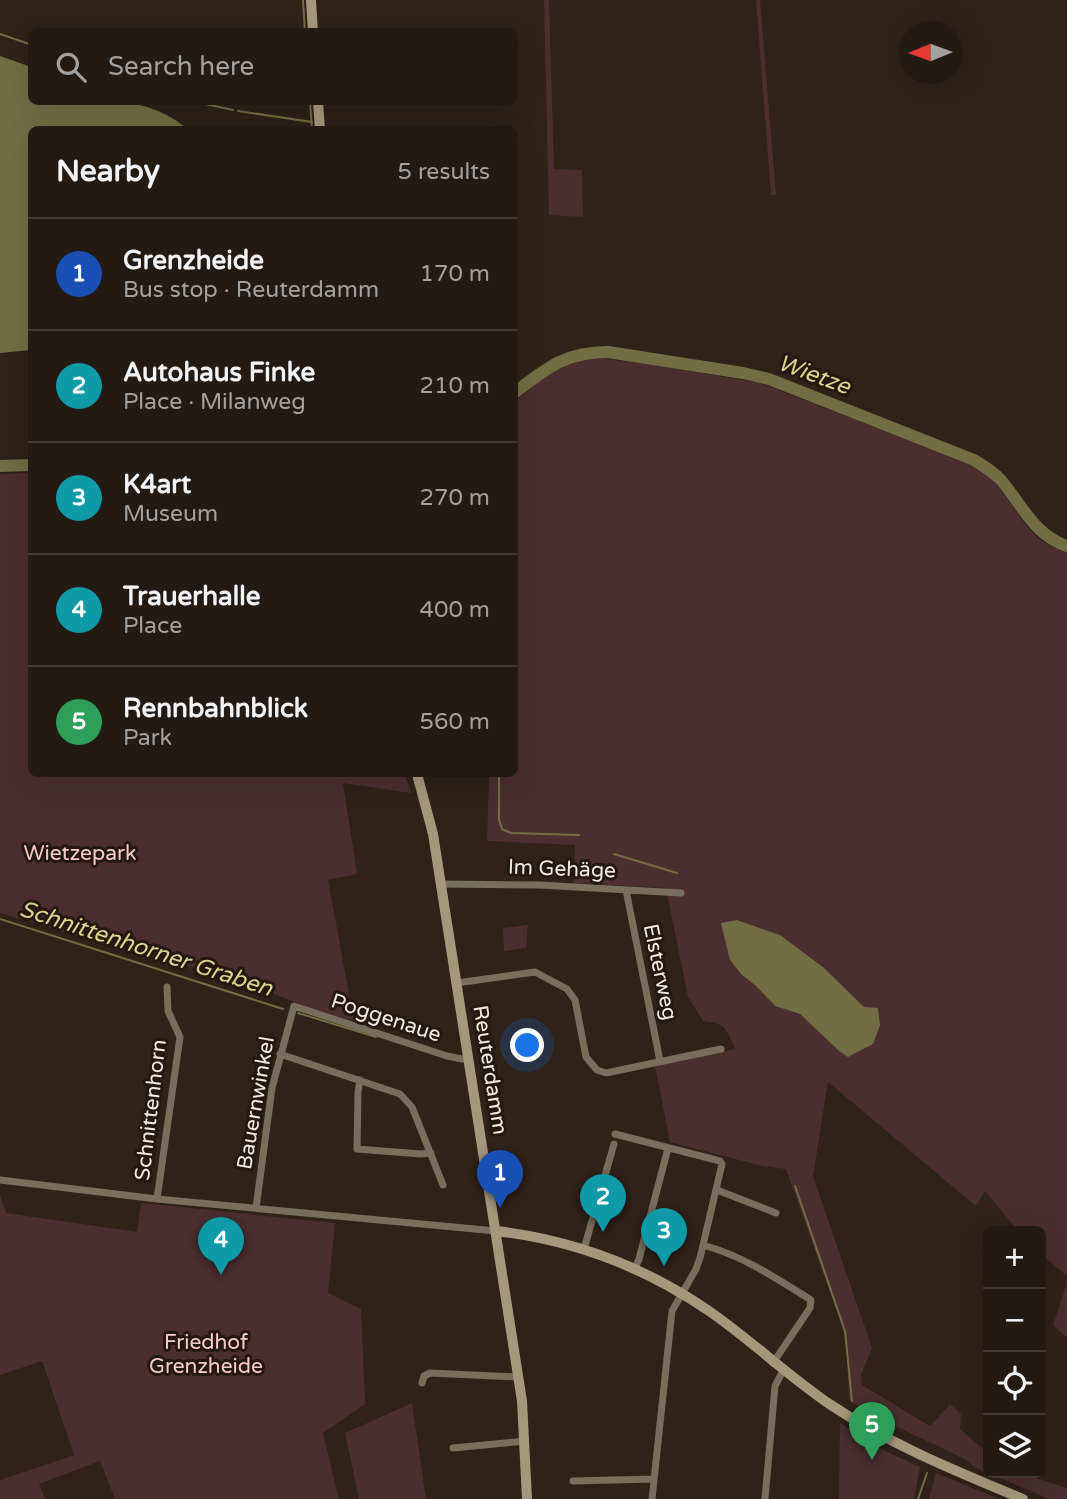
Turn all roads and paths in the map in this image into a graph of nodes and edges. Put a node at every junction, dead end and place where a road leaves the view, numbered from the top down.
1 (311, 0) edge
2 (313, 28) edge
3 (318, 105) edge
4 (320, 126) edge
5 (418, 777) edge
6 (442, 884) junction
7 (626, 890) junction
8 (681, 893) dead end
9 (457, 983) junction
10 (167, 987) dead end
11 (294, 1006) joint
12 (721, 1049) dead end
13 (279, 1054) junction
14 (469, 1058) junction
15 (660, 1061) junction
16 (360, 1080) junction
17 (615, 1134) dead end
18 (614, 1144) dead end
19 (668, 1148) junction
20 (431, 1153) junction
21 (0, 1180) edge
22 (443, 1185) dead end
23 (717, 1190) junction
24 (157, 1199) junction
25 (256, 1208) junction
26 (776, 1213) dead end
27 (496, 1231) junction
28 (703, 1245) junction
29 (584, 1249) junction
30 (635, 1268) junction
31 (682, 1293) junction
32 (773, 1363) junction
33 (783, 1371) junction
34 (518, 1377) junction
35 (422, 1383) dead end
36 (525, 1441) junction
37 (453, 1448) dead end
38 (654, 1479) junction
39 (573, 1481) dead end
40 (527, 1499) edge
41 (652, 1499) edge
42 (765, 1499) edge
43 (1023, 1499) edge

1 - 2 street
3 - 4 street
5 - 6 street, Reuterdamm
6 - 7 street, Im Gehäge
6 - 9 street, Reuterdamm
7 - 8 street, Im Gehäge
7 - 15 street, Elsterweg
9 - 14 street, Reuterdamm
9 - 15 street
10 - 24 street, Schnittenhorn
11 - 13 street, Bauernwinkel
11 - 14 street, Poggenaue
12 - 15 street
13 - 16 street
13 - 25 street, Bauernwinkel
14 - 27 street, Reuterdamm
16 - 20 street
16 - 20 street
17 - 19 street
18 - 29 street
19 - 23 street
19 - 30 street
20 - 22 street
21 - 24 street
23 - 26 street
23 - 28 street
24 - 25 street
25 - 27 street
27 - 29 street
27 - 34 street, Reuterdamm
28 - 31 street
28 - 32 street
29 - 30 street
30 - 31 street
31 - 32 street
31 - 38 street
32 - 33 street
33 - 42 street
33 - 43 street
34 - 35 street
34 - 36 street, Reuterdamm
36 - 37 street
36 - 40 street, Reuterdamm
38 - 39 street
38 - 41 street

